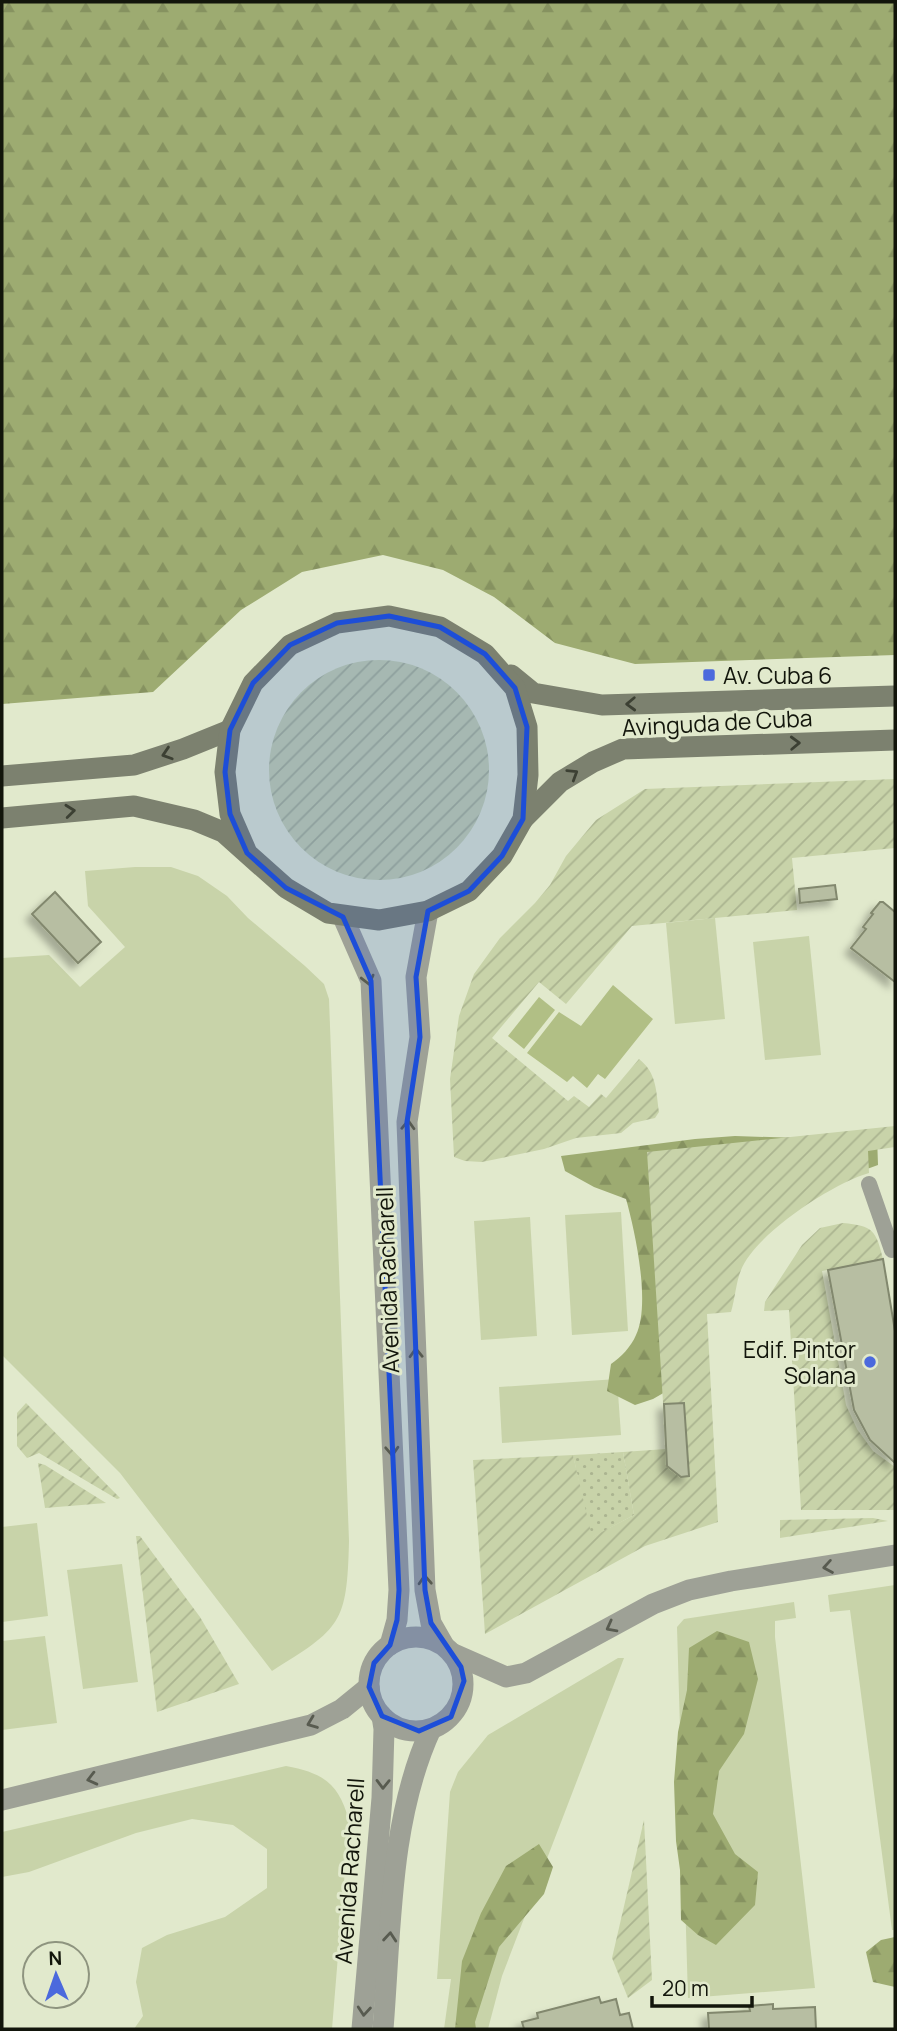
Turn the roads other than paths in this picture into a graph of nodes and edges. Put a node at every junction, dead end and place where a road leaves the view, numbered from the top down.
1 (485, 654) junction
2 (895, 696) edge
3 (230, 730) junction
4 (895, 740) edge
5 (2, 776) edge
6 (2, 818) edge
7 (523, 819) junction
8 (247, 853) junction
9 (428, 912) junction
10 (343, 917) junction
11 (869, 1184) dead end
12 (892, 1250) dead end
13 (895, 1555) edge
14 (390, 1645) junction
15 (449, 1649) junction
16 (369, 1687) junction
17 (382, 1716) junction
18 (431, 1729) junction
19 (2, 1800) edge
20 (362, 2029) edge
21 (383, 2029) edge

2 -> 1 main road, Avinguda de Cuba
1 - 3 main road
1 - 7 main road
3 -> 5 main road
3 - 8 main road
7 -> 4 main road, Avinguda de Cuba
6 -> 8 main road
7 - 9 main road
8 - 10 main road
9 - 10 main road
15 -> 9 street, Avenida Racharell
10 -> 14 street, Avenida Racharell
11 - 12 lane
13 -> 15 street
14 - 15 street
14 - 16 street
15 - 18 street
16 - 17 street
16 -> 19 street
17 - 18 street
17 -> 20 street, Avenida Racharell
21 -> 18 street, Avenida Racharell

